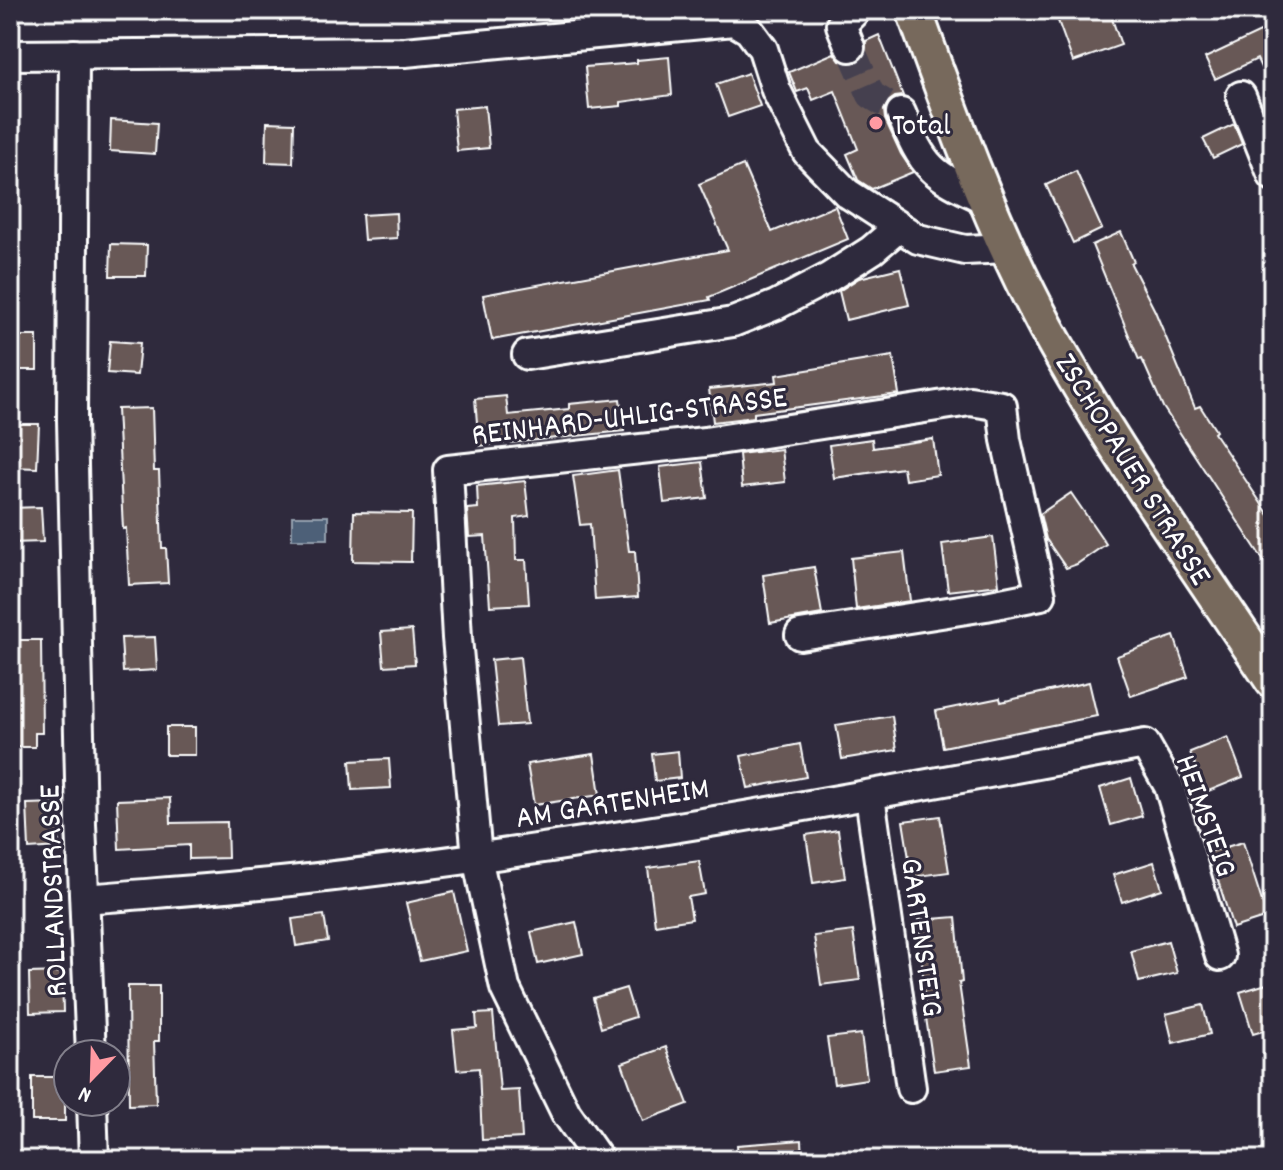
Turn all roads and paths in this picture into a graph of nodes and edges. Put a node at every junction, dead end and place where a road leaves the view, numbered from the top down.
1 (856, 10) edge
2 (914, 10) edge
3 (850, 47) tunnel mouth
4 (74, 54) junction
5 (10, 55) edge
6 (1241, 96) dead end
7 (901, 113) tunnel mouth
8 (1273, 176) edge
9 (985, 199) junction
10 (899, 227) junction
11 (1008, 248) junction
12 (527, 355) dead end
13 (800, 635) dead end
14 (1273, 681) edge
15 (1145, 744) joint
16 (870, 796) junction
17 (477, 857) junction
18 (86, 899) junction
19 (1220, 956) dead end
20 (90, 1038) edge
21 (911, 1088) dead end
22 (93, 1118) edge
23 (94, 1160) edge
24 (599, 1160) edge

1 - 3 street
2 - 9 main road, ZSCHOPAUER STRASSE
4 - 5 street
4 - 10 street
4 - 18 street, ROLLANDSTRASSE
6 - 8 street
7 - 9 street
9 - 11 main road, ZSCHOPAUER STRASSE
10 - 11 street
10 - 12 street
11 - 14 main road, ZSCHOPAUER STRASSE
13 - 17 street, REINHARD-UHLIG-STRASSE
15 - 16 street, AM GARTENHEIM
15 - 19 street, HEIMSTEIG
16 - 17 street, AM GARTENHEIM
16 - 21 street, GARTENSTEIG
17 - 18 street, AM GARTENHEIM
17 - 24 street, REINHARD-UHLIG-STRASSE
18 - 20 street, ROLLANDSTRASSE
22 - 23 street

